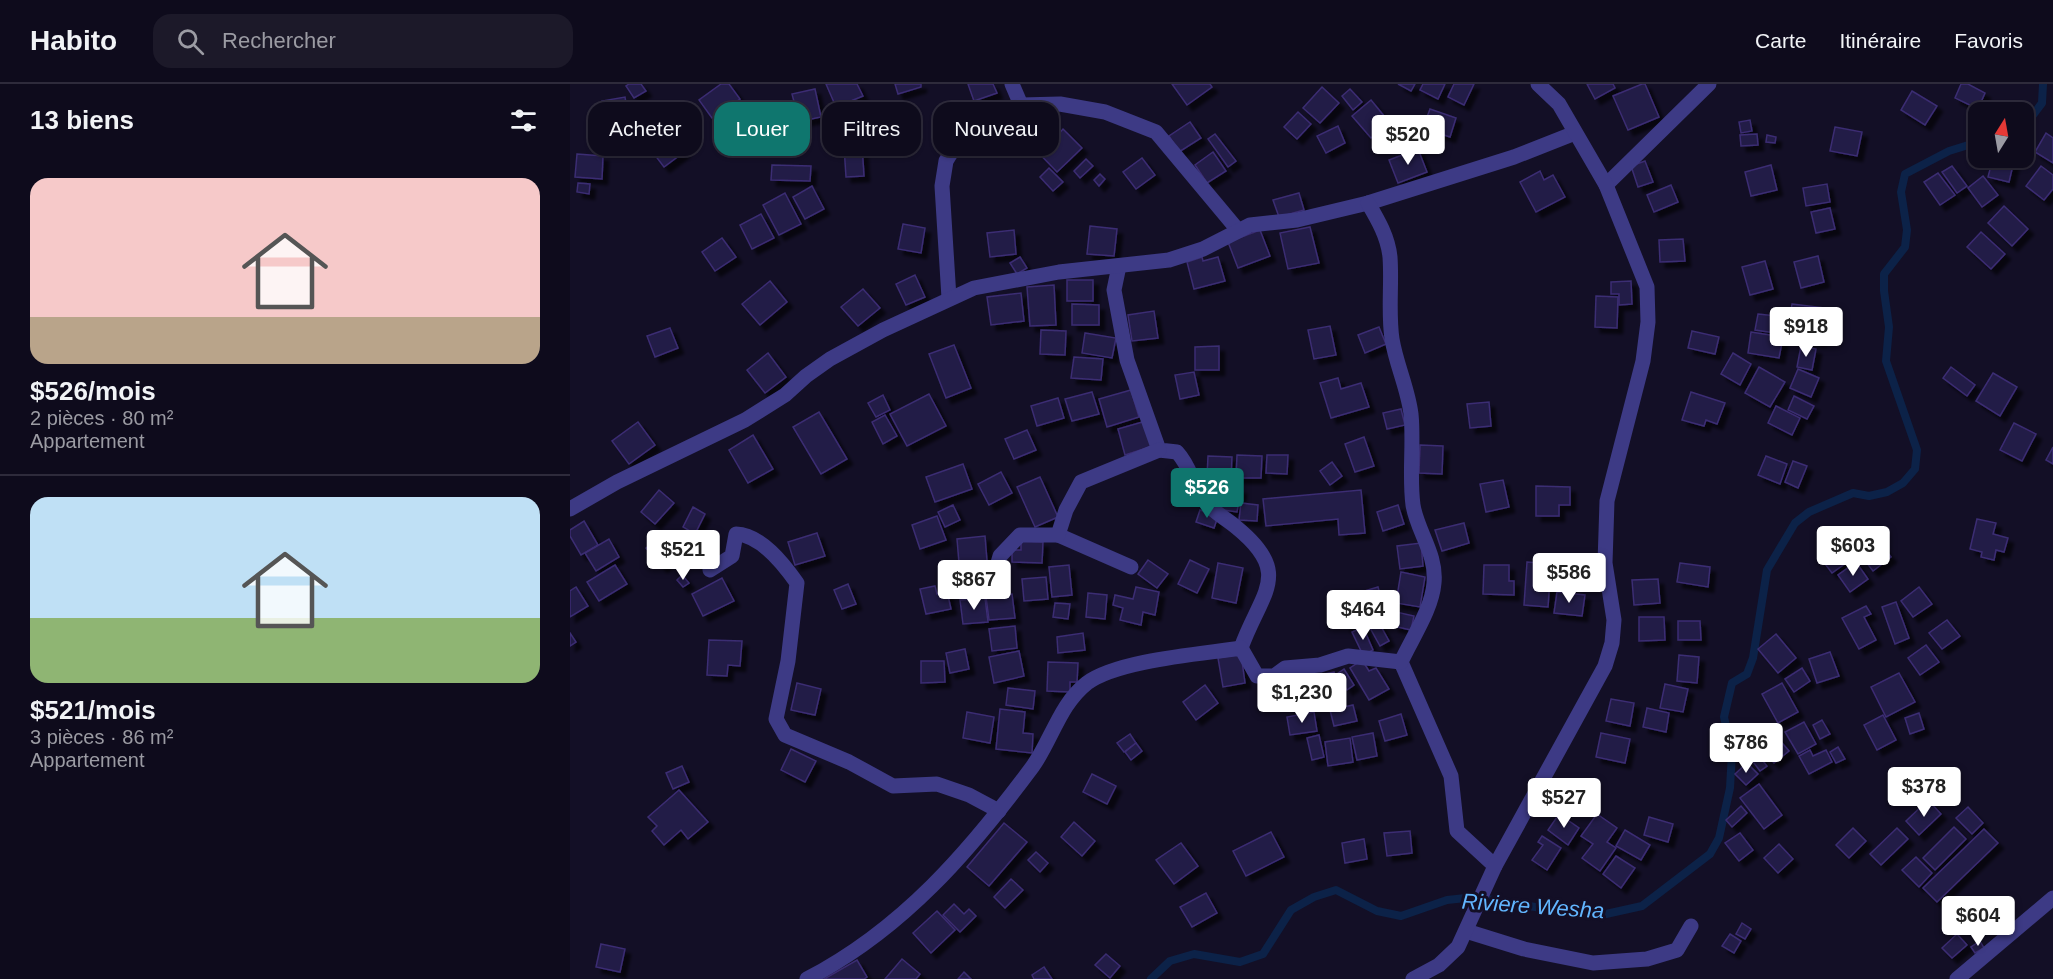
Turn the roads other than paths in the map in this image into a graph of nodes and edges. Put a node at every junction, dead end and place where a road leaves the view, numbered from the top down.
1 (1012, 84) edge
2 (1538, 84) edge
3 (1709, 84) edge
4 (1020, 102) edge
5 (1059, 105) edge
6 (1575, 133) junction
7 (949, 156) edge
8 (1606, 184) junction
9 (1368, 203) junction
10 (1237, 229) junction
11 (1119, 266) junction
12 (949, 298) junction
13 (1159, 450) junction
14 (570, 509) edge
15 (1058, 536) junction
16 (1131, 567) dead end
17 (710, 570) dead end
18 (990, 590) dead end
19 (1241, 648) junction
20 (1401, 662) junction
21 (999, 811) junction
22 (1495, 866) junction
23 (2053, 898) edge
24 (1470, 925) junction
25 (1691, 926) dead end
26 (807, 979) edge
27 (1413, 979) edge
28 (1957, 979) edge

1 - 4 street
2 - 6 street
3 - 8 street
5 - 10 street
6 - 8 street
6 - 9 street
7 - 12 street
8 - 22 street
9 - 10 street
9 - 20 street
10 - 11 street
11 - 12 street
11 - 13 street
12 - 14 street
13 - 15 street
13 - 19 street
15 - 16 street
15 - 18 street
17 - 21 street
19 - 20 street
19 - 21 street
20 - 22 street
21 - 26 street
22 - 24 street
23 - 28 street
24 - 25 street
24 - 27 street

